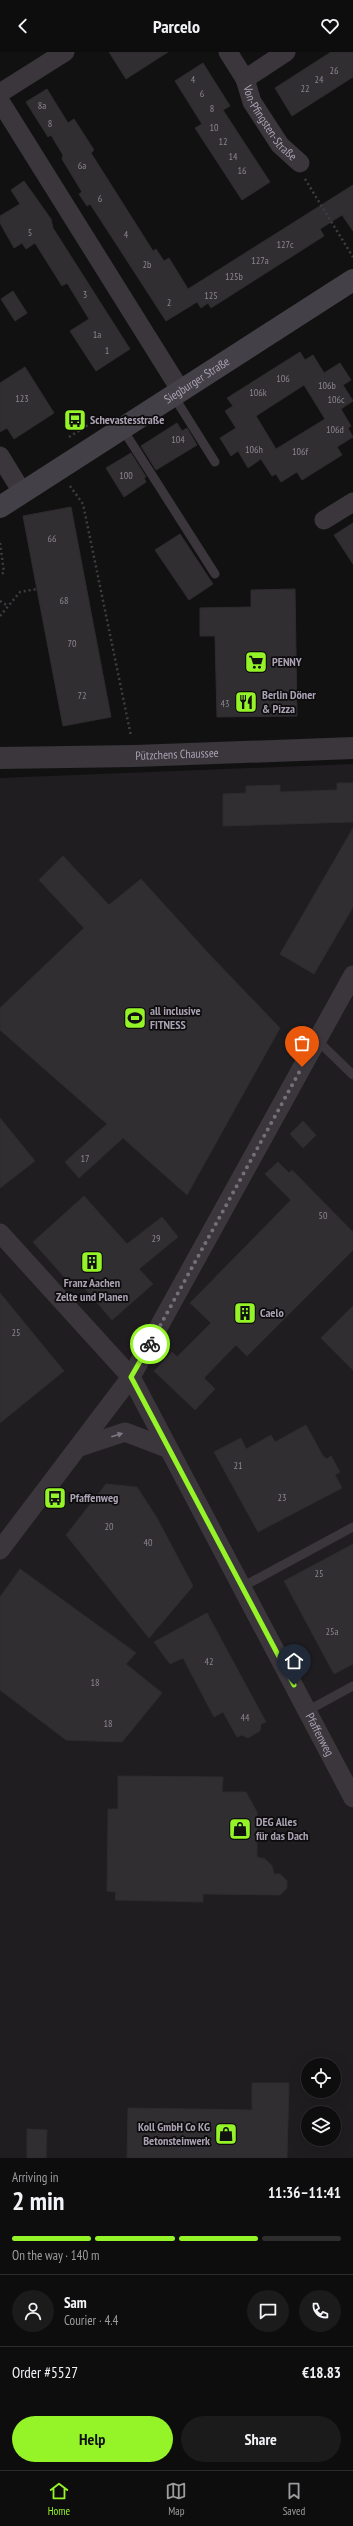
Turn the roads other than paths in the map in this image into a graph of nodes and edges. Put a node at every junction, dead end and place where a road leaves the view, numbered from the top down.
1 (65, 52) edge
2 (228, 52) edge
3 (286, 52) edge
4 (245, 78) junction
5 (0, 93) edge
6 (0, 101) edge
7 (300, 163) road end
8 (353, 280) edge
9 (177, 393) junction
10 (122, 428) junction
11 (0, 456) edge
12 (216, 462) dead end
13 (22, 492) junction
14 (353, 502) edge
15 (0, 507) edge
16 (324, 520) dead end
17 (216, 574) dead end
18 (353, 748) edge
19 (0, 758) edge
20 (352, 978) edge
21 (317, 1040) junction
22 (353, 1075) edge
23 (0, 1233) edge
24 (131, 1377) junction
25 (80, 1447) junction
26 (167, 1448) junction
27 (353, 1527) edge
28 (0, 1550) edge
29 (242, 1587) junction
30 (353, 1686) edge
31 (307, 1711) junction
32 (353, 1798) edge

1 - 5 street
2 - 4 street, Von-Pfingsten-Straße
3 - 4 street, Von-Pfingsten-Straße
4 - 7 street, Von-Pfingsten-Straße
6 - 9 street
8 - 9 main road, Siegburger Straße
9 - 10 main road, Siegburger Straße
9 - 12 lane
10 - 13 main road, Siegburger Straße
10 - 17 lane
11 - 13 street
13 - 15 main road, Siegburger Straße
14 - 16 street
18 - 19 street, Pützchens Chaussee
20 - 21 street
21 - 22 lane
21 - 24 street
23 - 24 street, Pfaffenweg
24 - 25 street
24 - 26 street, Pfaffenweg
25 -> 26 street
25 - 28 street
26 - 29 street, Pfaffenweg
27 - 29 lane
29 - 31 street, Pfaffenweg
30 - 31 lane
31 - 32 street, Pfaffenweg

